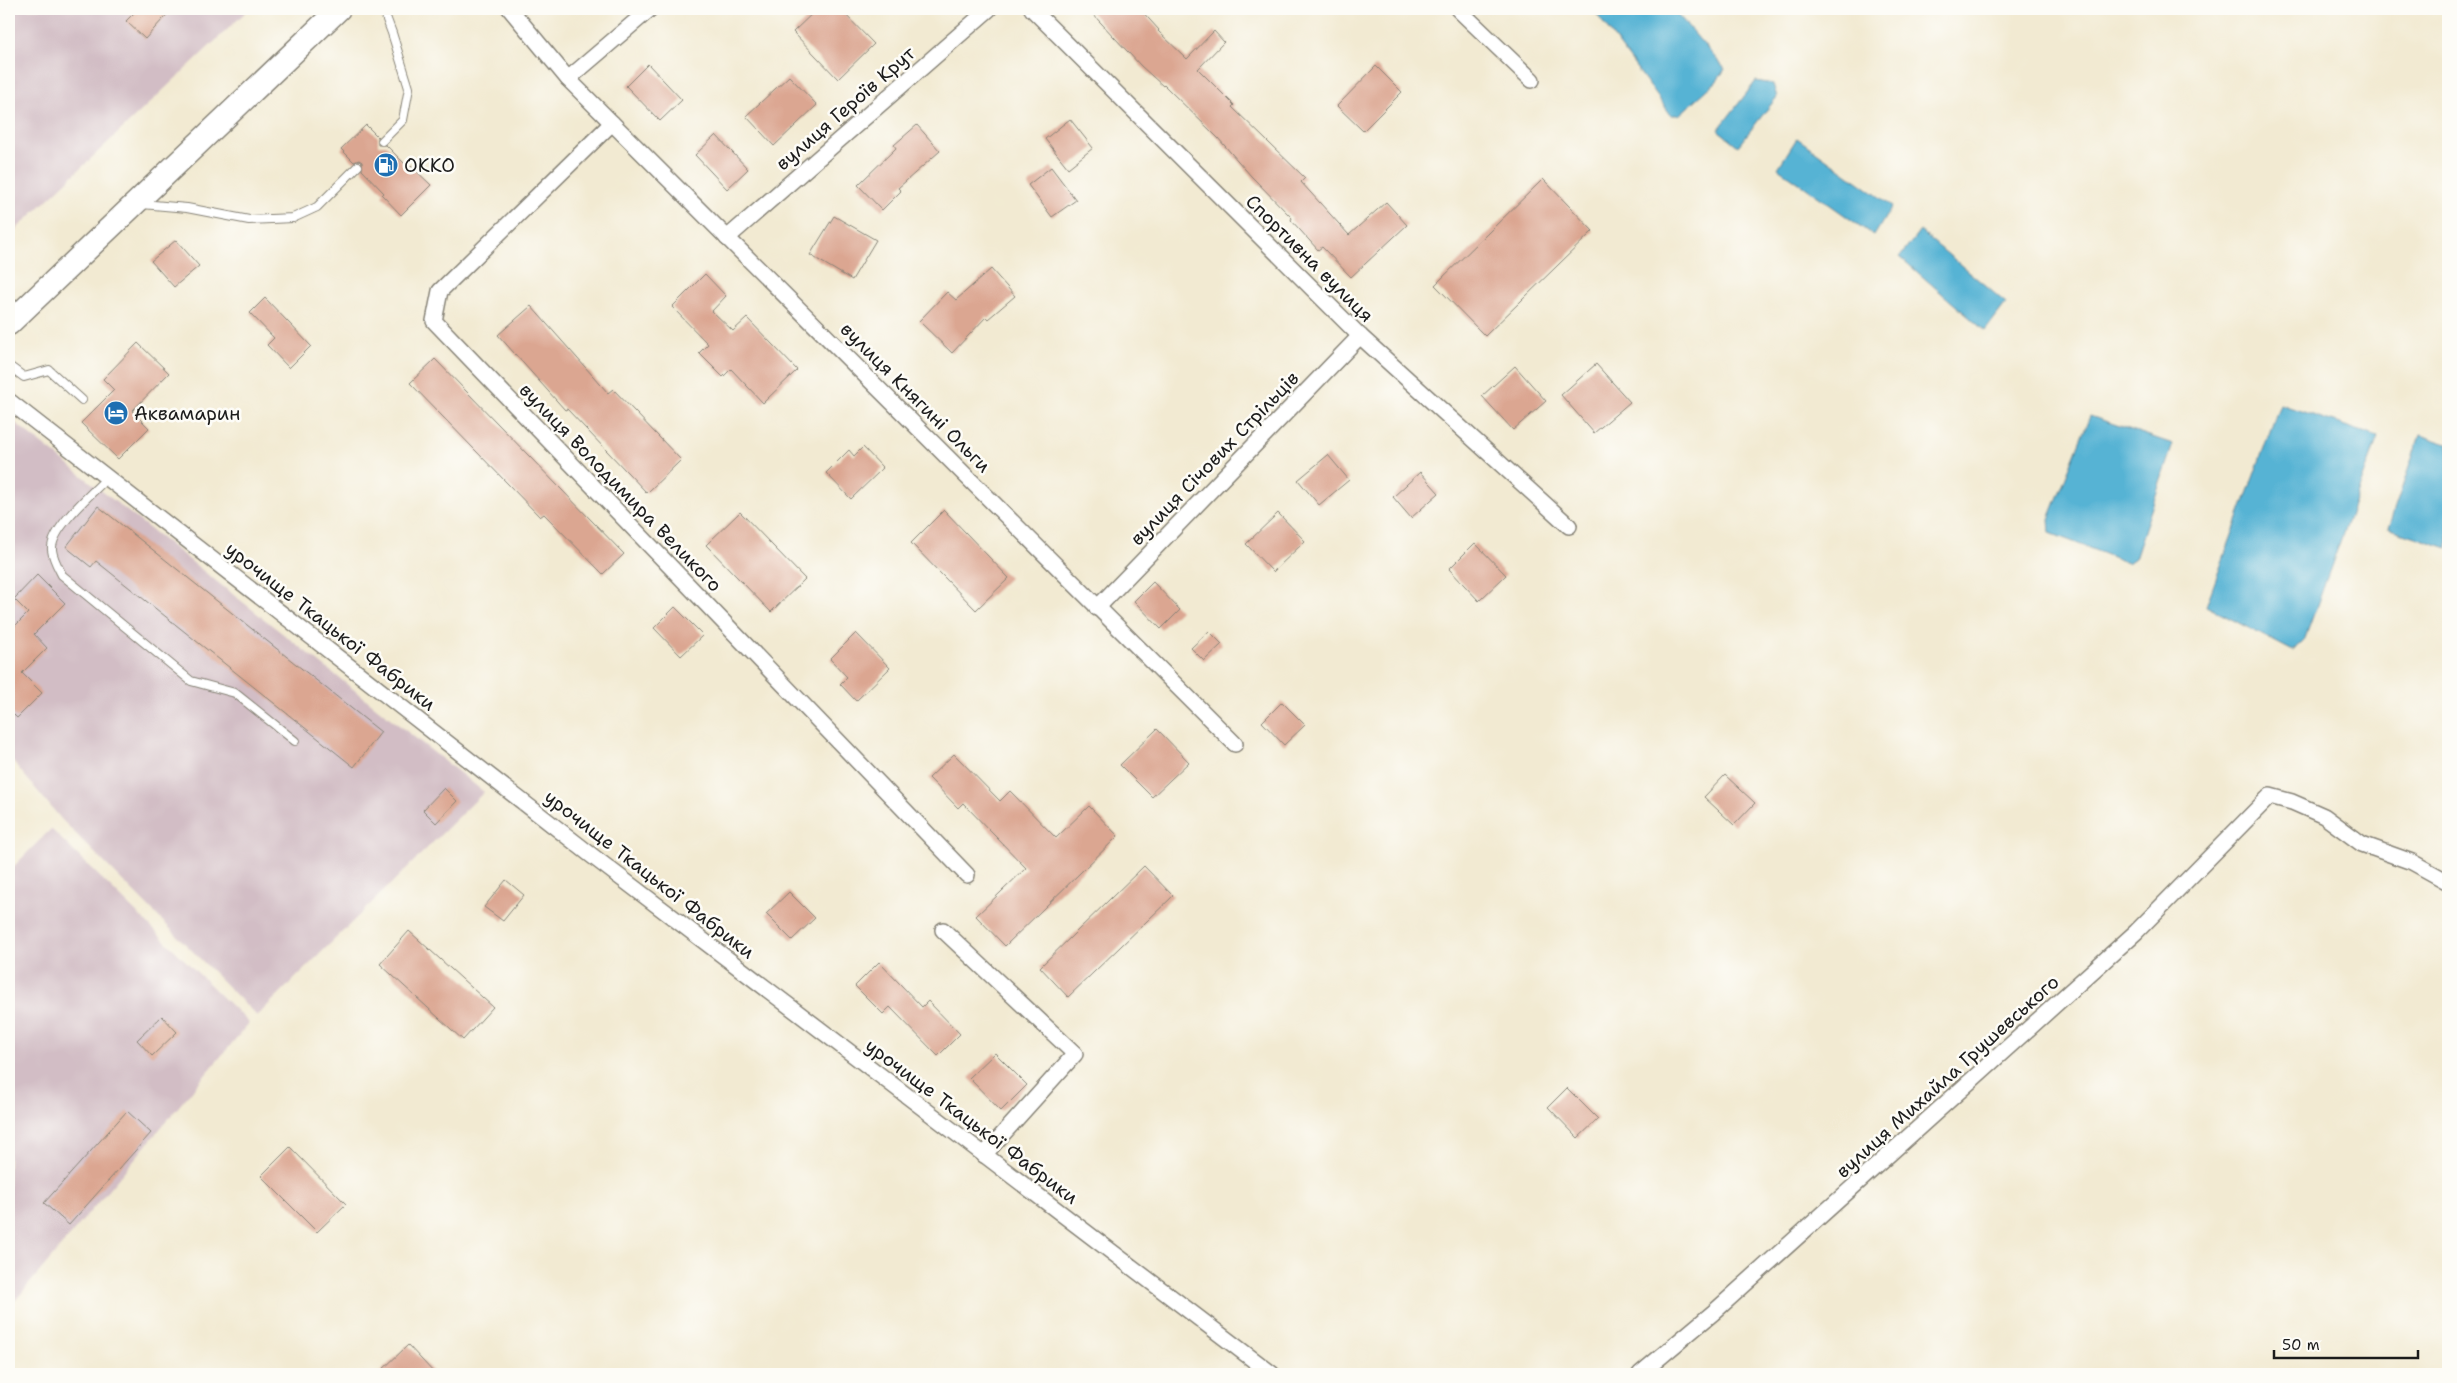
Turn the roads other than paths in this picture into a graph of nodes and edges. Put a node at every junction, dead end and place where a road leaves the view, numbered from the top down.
1 (339, 9) edge
2 (382, 9) edge
3 (510, 9) edge
4 (650, 9) edge
5 (989, 9) edge
6 (1032, 9) edge
7 (1458, 9) edge
8 (568, 79) junction
9 (1532, 80) dead end
10 (612, 123) junction
11 (382, 142) dead end
12 (358, 166) dead end
13 (135, 204) junction
14 (727, 238) junction
15 (9, 324) edge
16 (1360, 336) junction
17 (9, 366) edge
18 (82, 400) dead end
19 (9, 401) edge
20 (108, 476) junction
21 (1568, 526) dead end
22 (1097, 608) junction
23 (295, 740) dead end
24 (1235, 744) dead end
25 (967, 875) dead end
26 (2448, 882) edge
27 (943, 930) dead end
28 (984, 1155) junction
29 (1272, 1374) edge
30 (1640, 1374) edge

1 - 13 main road
2 - 11 lane
3 - 8 street, вулиця Княгині Ольги
4 - 8 street
5 - 14 street, вулиця Героїв Крут
6 - 16 street, Спортивна вулиця
7 - 9 street
8 - 10 street, вулиця Княгині Ольги
10 - 14 street, вулиця Княгині Ольги
10 - 25 street, вулиця Володимира Великого
12 - 13 lane
13 - 15 main road
14 - 22 street, вулиця Княгині Ольги
16 - 21 street, Спортивна вулиця
16 - 22 street, вулиця Січових Стрільців
17 - 18 lane
19 - 20 street, урочище Ткацької Фабрики
20 - 23 lane
20 - 28 street, урочище Ткацької Фабрики
22 - 24 street, вулиця Княгині Ольги
26 - 30 street, вулиця Михайла Грушевського
27 - 28 street
28 - 29 street, урочище Ткацької Фабрики

